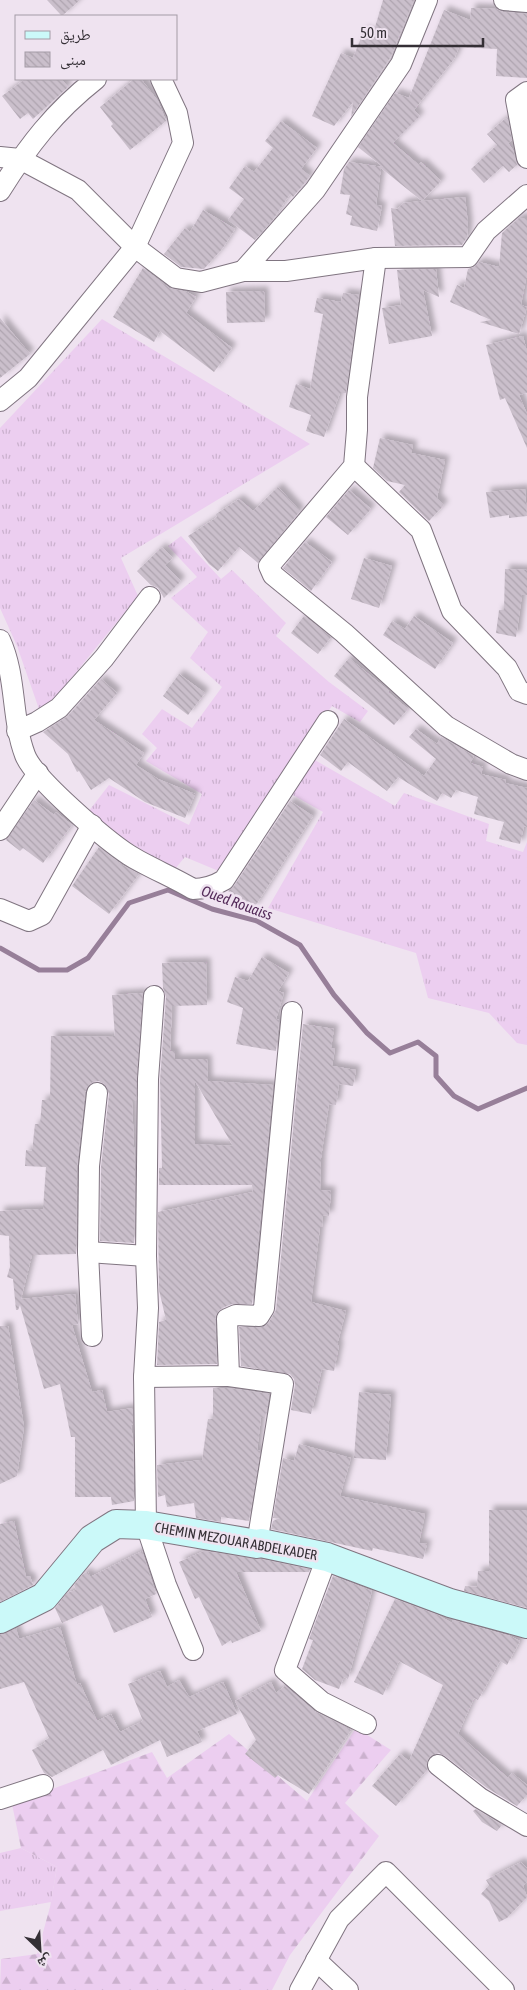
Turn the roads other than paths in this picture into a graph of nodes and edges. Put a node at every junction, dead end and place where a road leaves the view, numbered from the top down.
1 (427, 0) edge
2 (504, 0) edge
3 (527, 2) edge
4 (95, 80) edge
5 (162, 80) edge
6 (527, 92) edge
7 (10, 158) edge
8 (527, 158) edge
9 (0, 191) edge
10 (527, 195) edge
11 (135, 247) junction
12 (376, 258) junction
13 (243, 271) junction
14 (0, 401) edge
15 (354, 466) junction
16 (150, 597) dead end
17 (0, 640) edge
18 (5, 682) edge
19 (527, 694) edge
20 (328, 721) dead end
21 (17, 731) junction
22 (527, 770) edge
23 (38, 773) junction
24 (92, 825) junction
25 (0, 830) edge
26 (0, 909) edge
27 (154, 996) dead end
28 (292, 1012) dead end
29 (97, 1093) dead end
30 (88, 1252) junction
31 (146, 1256) junction
32 (92, 1336) dead end
33 (229, 1376) junction
34 (144, 1377) junction
35 (146, 1525) junction
36 (257, 1544) junction
37 (327, 1557) junction
38 (0, 1619) edge
39 (527, 1624) edge
40 (193, 1650) dead end
41 (366, 1724) dead end
42 (438, 1765) dead end
43 (43, 1785) dead end
44 (0, 1799) edge
45 (527, 1826) edge
46 (316, 1960) junction
47 (300, 1990) edge
48 (348, 1990) edge
49 (504, 1990) edge

1 - 13 street
2 - 3 street
4 - 7 street
5 - 11 street
6 - 8 street
7 - 9 street
7 - 11 street
10 - 12 street
11 - 13 street
11 - 14 street
12 - 13 street
12 - 15 street
15 - 19 street
15 - 22 street
16 - 21 street
17 - 18 street
18 - 21 street
20 - 24 street
21 - 23 street
23 - 24 street
23 - 25 street
24 - 26 street
27 - 31 street
28 - 33 street
29 - 30 street
30 - 31 street
30 - 32 street
31 - 34 street
33 - 34 street
33 - 36 street
34 - 35 street
35 - 36 street, CHEMIN MEZOUAR ABDELKADER
35 - 38 street, CHEMIN MEZOUAR ABDELKADER
35 - 40 street
36 - 37 street, CHEMIN MEZOUAR ABDELKADER
37 - 39 street, CHEMIN MEZOUAR ABDELKADER
37 - 41 street
42 - 45 street
43 - 44 street
46 - 47 street
46 - 48 street
46 - 49 street

